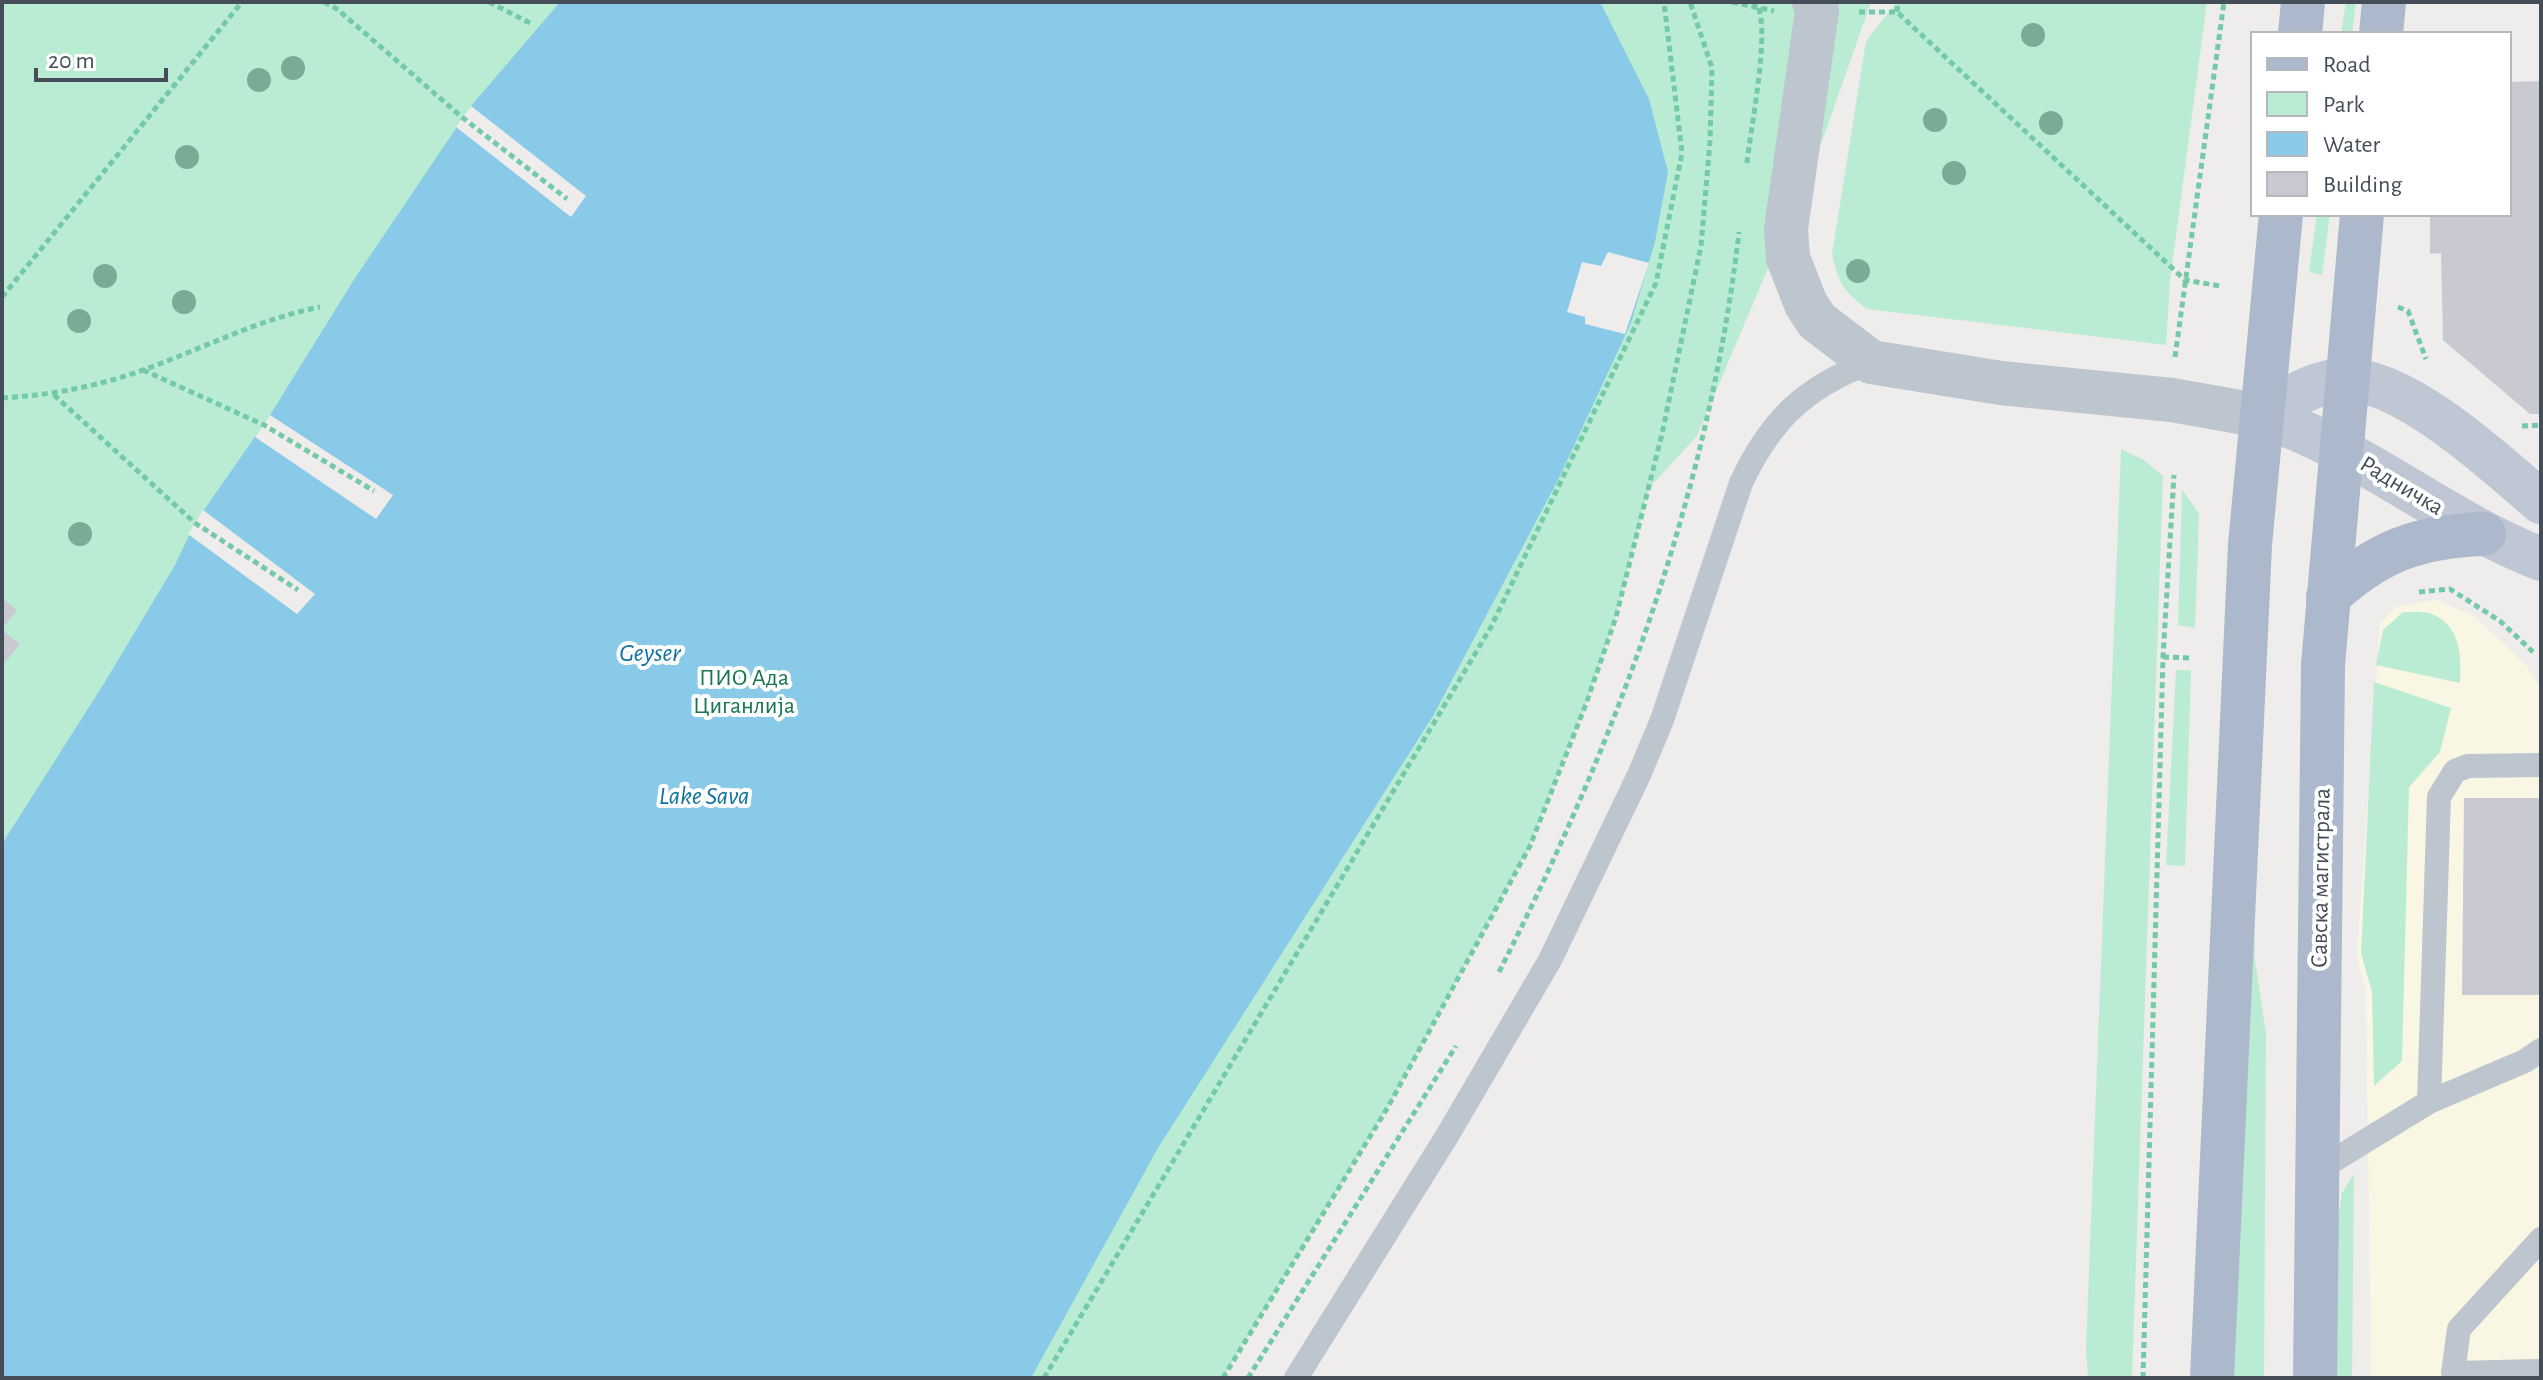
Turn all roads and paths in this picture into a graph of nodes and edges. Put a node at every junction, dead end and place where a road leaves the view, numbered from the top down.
1 (242, 2) edge
2 (324, 2) edge
3 (489, 2) edge
4 (1664, 2) edge
5 (1690, 2) edge
6 (1756, 2) edge
7 (1898, 2) edge
8 (2224, 2) edge
9 (2303, 2) edge
10 (2384, 2) edge
11 (1819, 5) edge
12 (532, 24) dead end
13 (2300, 32) edge
14 (2381, 32) edge
15 (1746, 169) dead end
16 (567, 199) dead end
17 (2281, 216) edge
18 (2362, 216) edge
19 (1740, 225) dead end
20 (2185, 280) junction
21 (2220, 286) dead end
22 (2, 297) edge
23 (2395, 306) dead end
24 (320, 307) dead end
25 (2426, 359) dead end
26 (1871, 362) junction
27 (2175, 362) dead end
28 (143, 370) junction
29 (2345, 380) junction
30 (53, 394) junction
31 (2, 398) edge
32 (2262, 416) junction
33 (2341, 449) junction
34 (2174, 475) dead end
35 (374, 491) dead end
36 (2541, 502) edge
37 (2484, 534) junction
38 (2541, 559) edge
39 (298, 590) dead end
40 (2414, 592) dead end
41 (2328, 597) junction
42 (2533, 652) dead end
43 (2163, 657) junction
44 (2191, 658) dead end
45 (2541, 765) edge
46 (1492, 985) dead end
47 (1457, 1045) dead end
48 (2541, 1050) edge
49 (2429, 1102) junction
50 (2318, 1170) junction
51 (2541, 1239) edge
52 (2541, 1371) edge
53 (1044, 1378) edge
54 (1223, 1378) edge
55 (1248, 1378) edge
56 (1296, 1378) edge
57 (2143, 1378) edge
58 (2212, 1378) edge
59 (2315, 1378) edge

1 - 22 path
2 - 16 path
3 - 12 path
4 - 53 path
5 - 54 path
6 - 15 path
7 - 20 path
8 - 20 path
9 - 13 main road
10 - 14 main road
11 - 26 street
17 - 32 main road
18 - 29 main road
19 - 46 path
20 - 21 path
20 - 27 path
23 - 25 path
24 - 28 path
26 - 32 street
26 - 56 lane
28 - 30 path
28 - 35 path
29 - 32 street
29 - 33 main road, Савска магистрала
29 - 36 street
30 - 31 path
30 - 39 path
32 - 33 street, Радничка
32 - 58 main road
33 - 37 street, Радничка
33 - 41 main road, Савска магистрала
34 - 43 path
37 - 38 street, Радничка
37 - 41 main road
40 - 42 path
41 - 50 main road, Савска магистрала
43 - 44 path
43 - 57 path
45 - 49 lane
47 - 55 path
48 - 49 lane
49 - 50 lane
50 - 59 main road, Савска магистрала
51 - 52 lane

